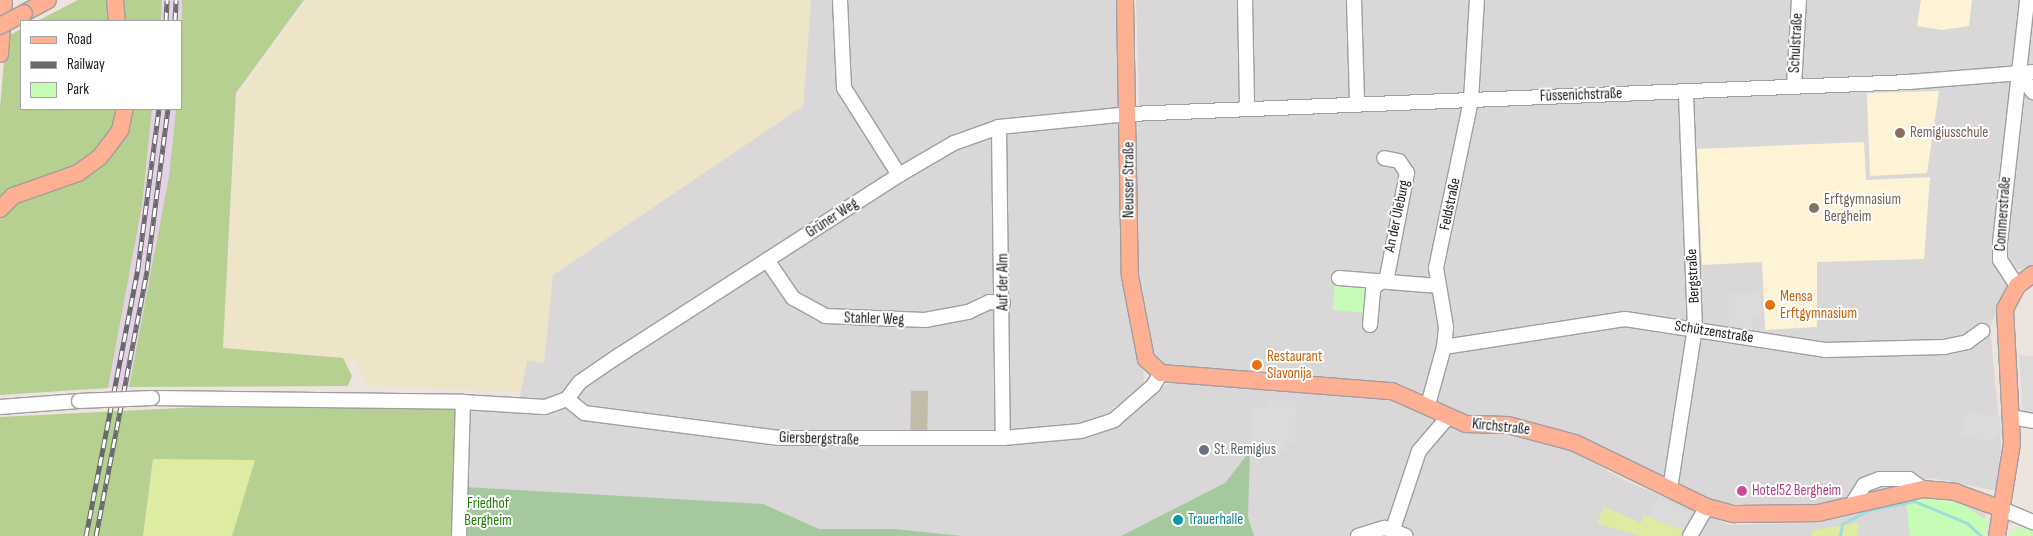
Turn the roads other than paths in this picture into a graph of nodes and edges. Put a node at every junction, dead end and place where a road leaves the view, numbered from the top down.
1 (4, 0) edge
2 (48, 0) edge
3 (115, 0) edge
4 (840, 0) edge
5 (1126, 0) edge
6 (1245, 0) edge
7 (1354, 0) edge
8 (1477, 0) edge
9 (1798, 0) edge
10 (2027, 0) edge
11 (117, 20) edge
12 (0, 26) edge
13 (0, 54) edge
14 (2033, 72) edge
15 (2019, 73) junction
16 (1794, 86) junction
17 (1686, 91) junction
18 (2033, 92) edge
19 (1471, 100) junction
20 (1358, 104) junction
21 (1247, 109) junction
22 (125, 110) edge
23 (1130, 114) junction
24 (999, 126) junction
25 (1384, 158) dead end
26 (899, 175) junction
27 (0, 209) edge
28 (767, 260) junction
29 (2033, 274) edge
30 (1339, 278) dead end
31 (1378, 282) junction
32 (1439, 286) junction
33 (2017, 286) junction
34 (1003, 303) junction
35 (1370, 325) dead end
36 (1695, 328) junction
37 (1982, 331) dead end
38 (1444, 347) junction
39 (1161, 373) junction
40 (567, 399) junction
41 (463, 402) junction
42 (1428, 405) junction
43 (6, 406) edge
44 (1448, 417) junction
45 (2011, 417) junction
46 (2033, 421) edge
47 (1003, 438) junction
48 (1670, 489) junction
49 (1708, 507) junction
50 (1999, 522) edge
51 (2033, 522) edge
52 (1393, 529) junction
53 (459, 536) edge
54 (1358, 536) edge
55 (1406, 536) edge
56 (1690, 536) edge

1 - 13 main road
2 - 12 main road, bridge
3 - 11 main road
4 - 26 street
5 - 23 main road, Neusser Straße
6 - 21 street
7 - 20 street
8 - 19 street, Feldstraße
9 - 16 street, Schulstraße
10 - 15 street, Commerstraße
14 - 15 street, Füssenichstraße
15 - 16 street, Füssenichstraße
15 - 18 street
15 - 33 street, Commerstraße
16 - 17 street, Füssenichstraße
17 - 19 street, Füssenichstraße
17 - 36 street, Bergstraße
19 - 20 street, Füssenichstraße
19 - 32 street, Feldstraße
20 - 21 street, Füssenichstraße
21 - 23 street, Füssenichstraße
22 - 27 main road
23 - 24 street, Grüner Weg
23 - 39 main road, Neusser Straße
24 - 26 street, Grüner Weg
24 - 34 street, Auf der Alm
25 - 31 street, An der Üleburg
26 - 28 street, Grüner Weg
28 - 34 street, Stahler Weg
28 - 40 street, Grüner Weg
29 - 33 main road
30 - 31 street
31 - 32 street
31 - 35 street, An der Üleburg
32 - 38 street, Feldstraße
33 - 45 main road
34 - 47 street, Auf der Alm
36 - 37 street, Schützenstraße
36 - 38 street, Schützenstraße
36 - 48 street, Bergstraße
38 - 42 street, Feldstraße
39 - 42 main road, Kirchstraße
39 - 47 street, Giersbergstraße
40 - 41 street
40 - 47 street, Giersbergstraße
41 - 43 street, bridge
41 - 53 street
42 - 44 main road, Kirchstraße
44 - 48 main road, Kirchstraße
44 - 52 street
45 - 46 street
45 - 50 main road
48 - 49 main road, Kirchstraße
49 - 50 main road, Kirchstraße
49 - 56 street
50 - 51 street, Kirchstraße
52 - 54 street
52 - 55 street

